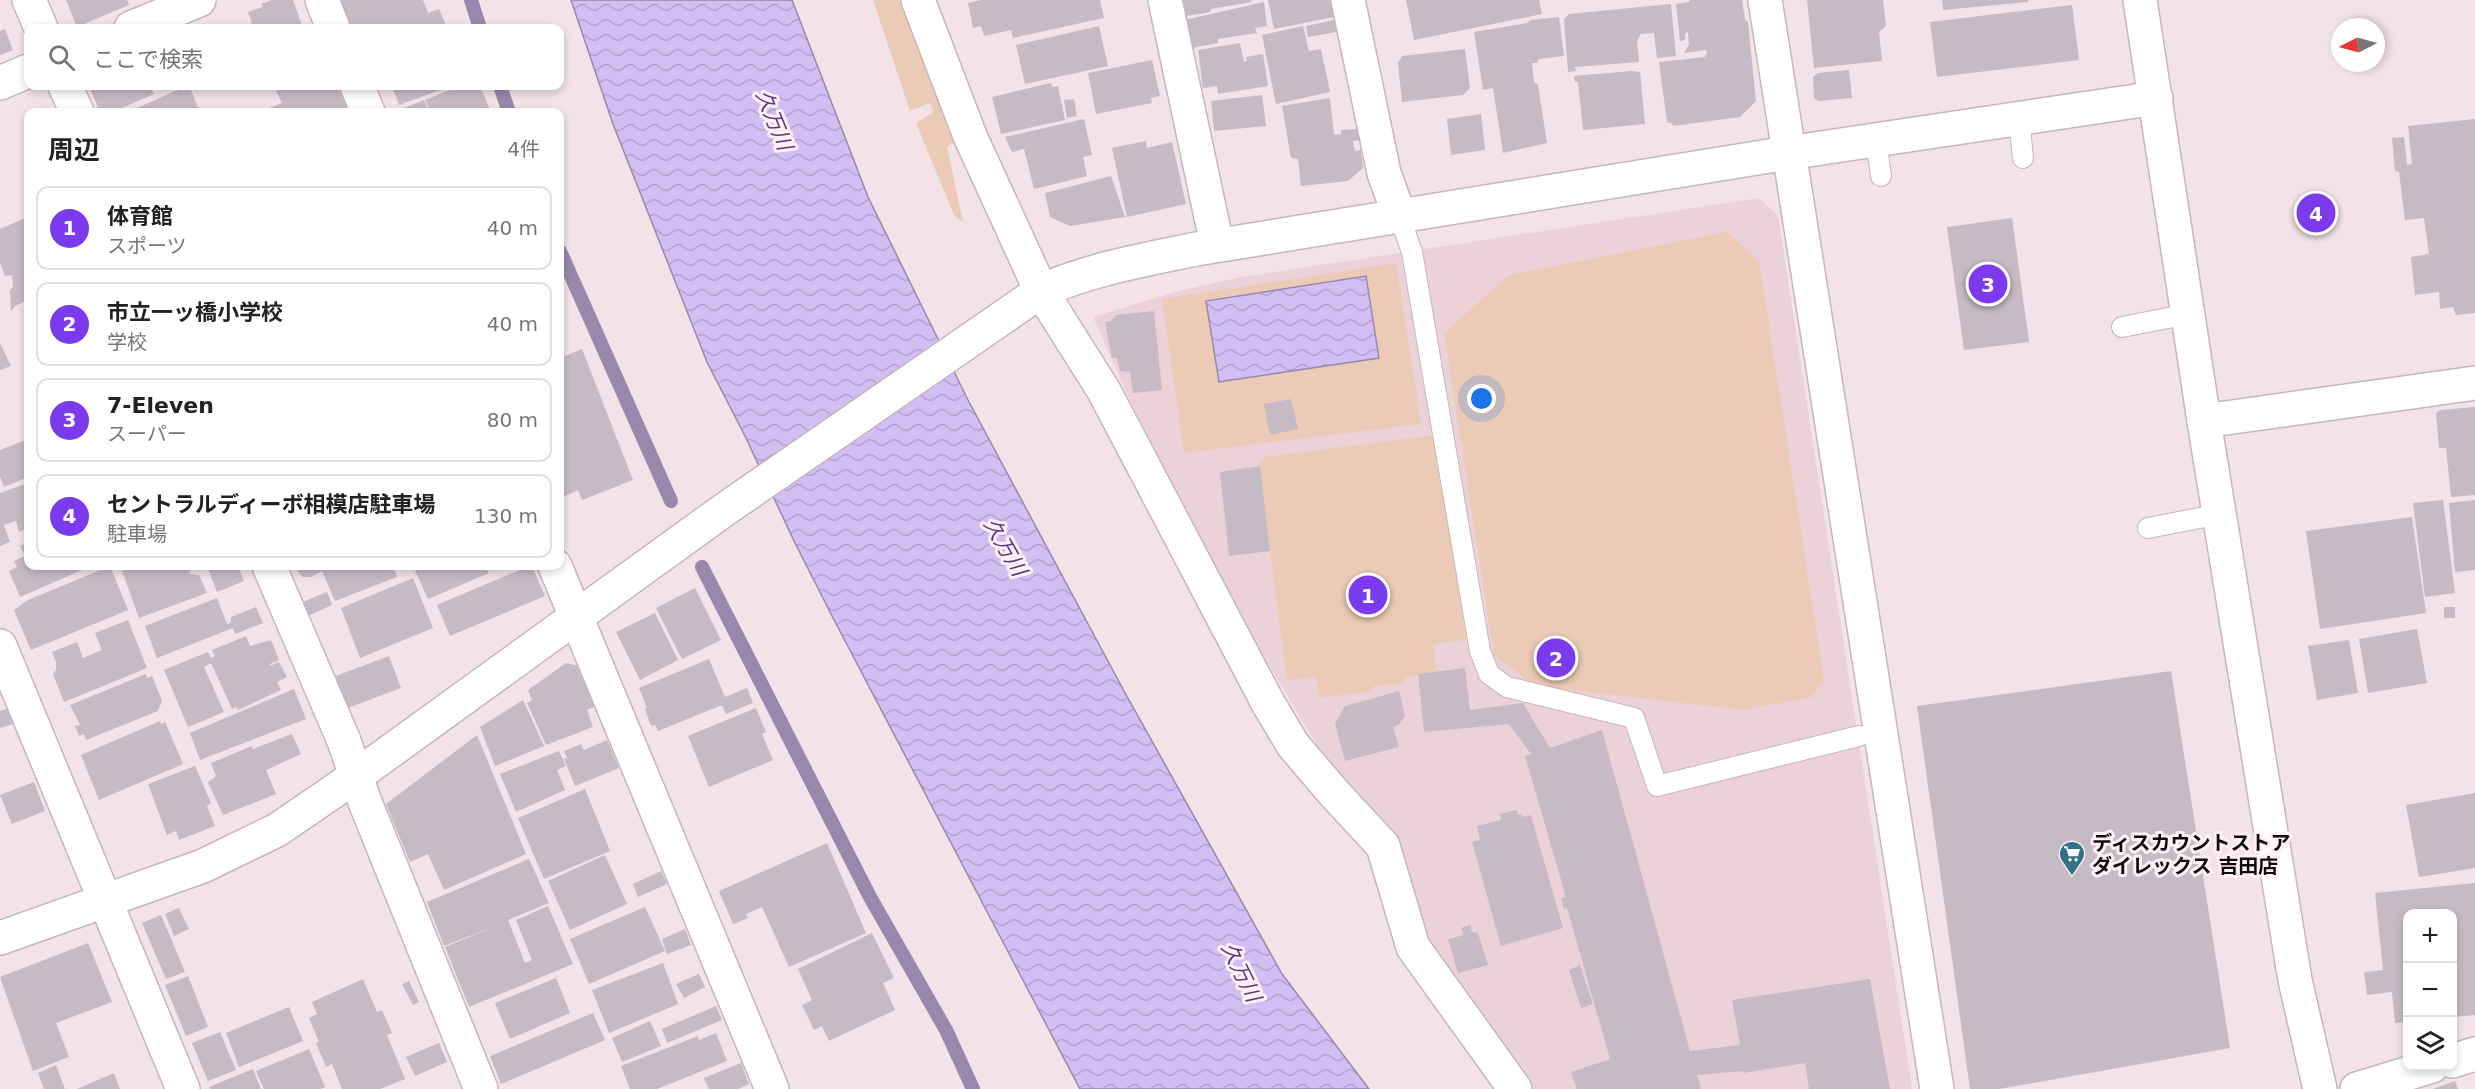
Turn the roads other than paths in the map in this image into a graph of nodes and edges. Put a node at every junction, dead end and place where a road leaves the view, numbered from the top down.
1 (30, 0) edge
2 (199, 0) edge
3 (322, 0) edge
4 (918, 0) edge
5 (1165, 0) edge
6 (1348, 0) edge
7 (1765, 0) edge
8 (2140, 0) edge
9 (39, 24) edge
10 (141, 24) edge
11 (331, 24) edge
12 (24, 73) edge
13 (0, 82) edge
14 (67, 90) edge
15 (359, 90) edge
16 (2156, 98) junction
17 (74, 108) edge
18 (366, 108) edge
19 (2019, 118) junction
20 (1876, 139) junction
21 (1788, 153) junction
22 (2023, 158) dead end
23 (1881, 176) dead end
24 (1399, 215) junction
25 (1217, 245) junction
26 (1041, 291) junction
27 (2188, 314) junction
28 (2122, 327) dead end
29 (2475, 383) edge
30 (2204, 421) junction
31 (2220, 514) junction
32 (2148, 528) dead end
33 (271, 570) edge
34 (557, 570) edge
35 (576, 617) junction
36 (0, 646) edge
37 (1859, 736) dead end
38 (356, 776) junction
39 (105, 901) junction
40 (0, 938) edge
41 (2475, 1054) edge
42 (2457, 1059) edge
43 (2416, 1071) edge
44 (183, 1089) edge
45 (481, 1089) edge
46 (772, 1089) edge
47 (1515, 1089) edge
48 (1937, 1089) edge
49 (2320, 1089) edge
50 (2357, 1089) edge

1 - 9 street
2 - 10 street
3 - 11 street
4 - 26 street
5 - 25 street
6 - 24 street
7 - 21 street
8 - 16 street
12 - 13 street
14 - 17 street
15 - 18 street
16 - 19 street
16 - 27 street
19 - 20 street
19 - 22 lane
20 - 21 street
20 - 23 lane
21 - 24 street
21 - 48 street
24 - 25 street
24 - 37 lane
25 - 26 street
26 - 35 street
26 - 47 street
27 - 28 lane
27 - 30 street
29 - 30 street
30 - 31 street
31 - 32 lane
31 - 49 street
33 - 38 street
34 - 35 street
35 - 38 street
35 - 46 street
36 - 39 street
38 - 39 street
38 - 45 street
39 - 40 street
39 - 44 street
41 - 42 street
43 - 50 street

